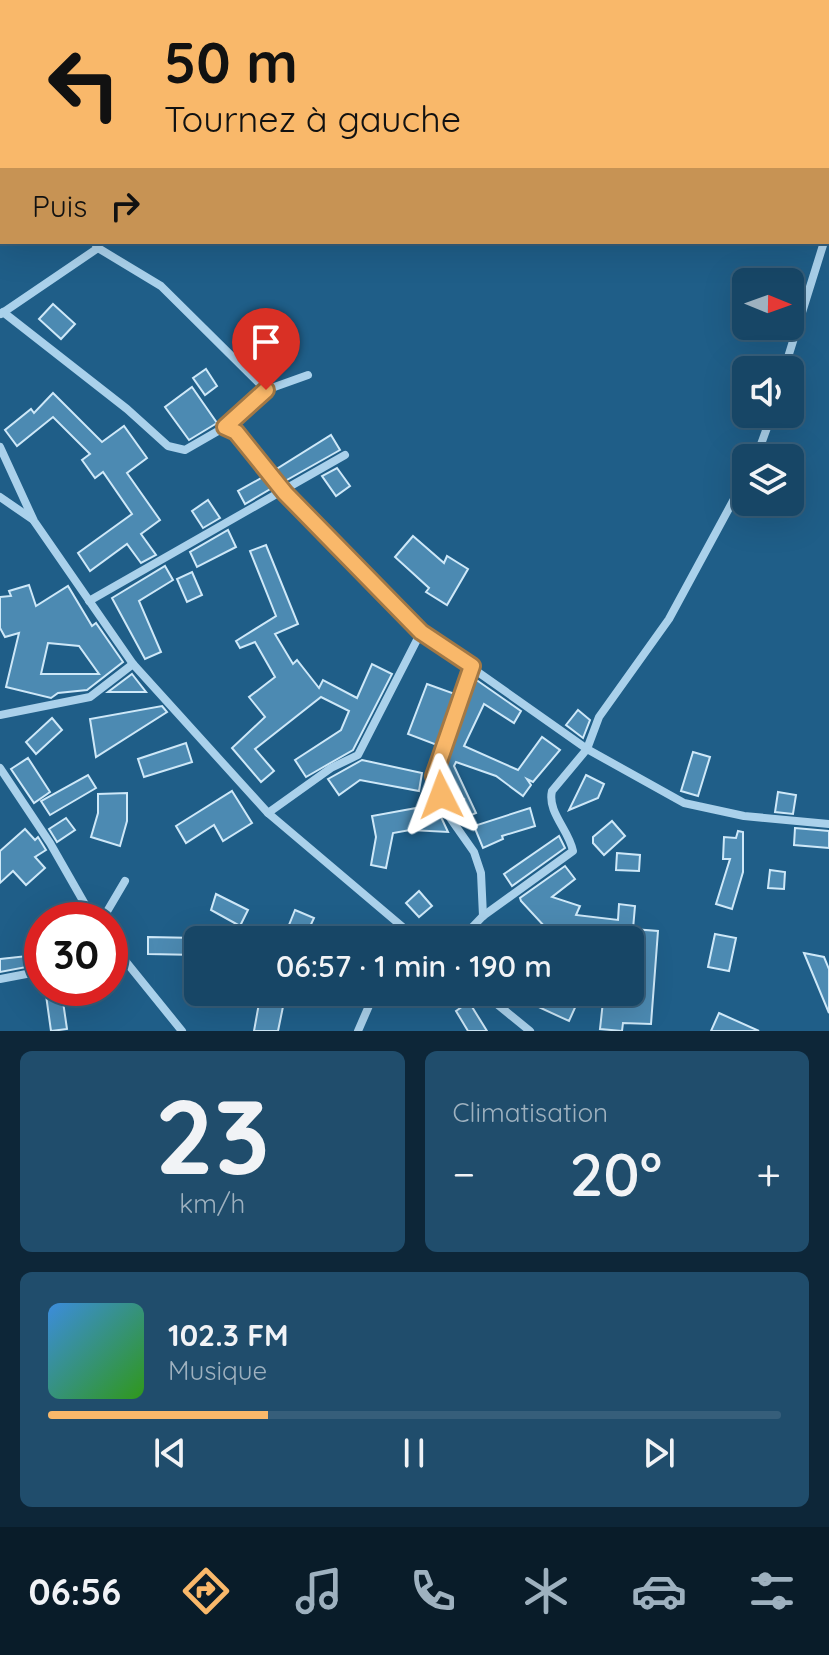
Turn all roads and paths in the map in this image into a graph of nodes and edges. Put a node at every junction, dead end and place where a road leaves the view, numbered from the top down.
1 (823, 244) edge
2 (96, 245) edge
3 (2, 313) edge
4 (788, 356) edge
5 (308, 375) dead end
6 (266, 390) junction
7 (225, 427) junction
8 (0, 447) edge
9 (345, 455) dead end
10 (285, 493) junction
11 (0, 497) edge
12 (732, 503) edge
13 (34, 521) junction
14 (89, 601) junction
15 (421, 632) junction
16 (133, 664) junction
17 (472, 666) junction
18 (0, 715) edge
19 (587, 749) junction
20 (0, 768) edge
21 (268, 813) junction
22 (829, 824) edge
23 (125, 881) dead end
24 (84, 902) edge
25 (113, 902) edge
26 (483, 916) junction
27 (401, 926) edge
28 (473, 926) edge
29 (128, 964) edge
30 (24, 974) edge
31 (0, 979) edge
32 (369, 1006) edge
33 (499, 1006) edge
34 (182, 1031) edge
35 (358, 1031) edge
36 (530, 1031) edge

1 - 4 street
2 - 3 street
2 - 6 street
3 - 7 street
5 - 6 street
6 - 7 street
7 - 10 street
8 - 13 street
9 - 10 street
10 - 14 street
10 - 15 street
11 - 13 street
12 - 19 street
13 - 14 street
14 - 16 street
15 - 17 street
15 - 21 street
16 - 18 street
16 - 21 street
17 - 19 street
17 - 26 street
19 - 22 street
19 - 26 street
20 - 24 street
21 - 27 street
23 - 25 street
26 - 28 street
29 - 34 street
30 - 31 street
32 - 35 street
33 - 36 street

